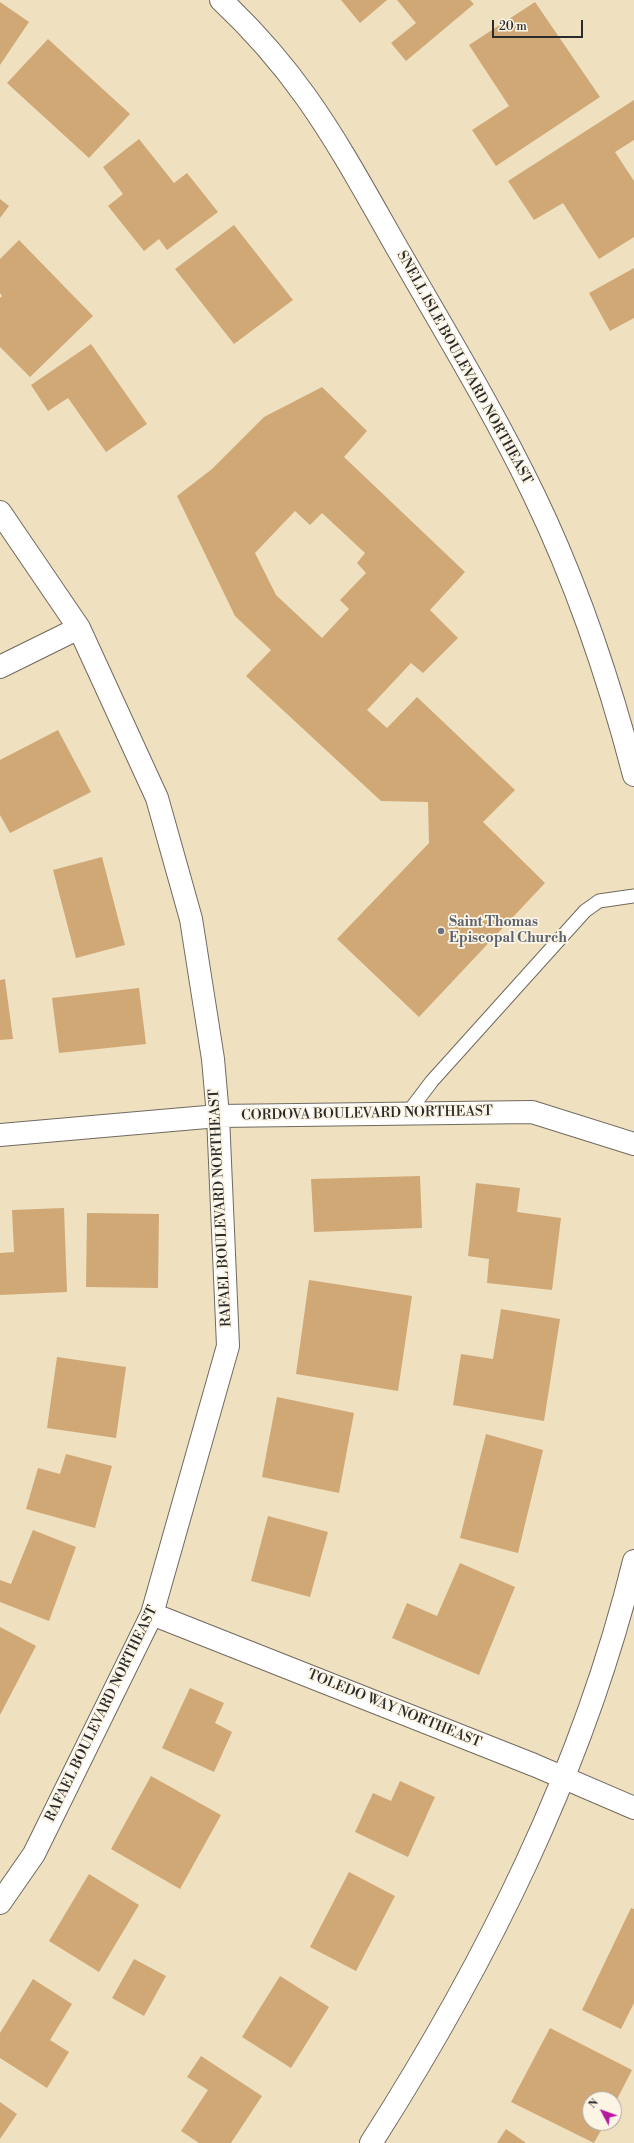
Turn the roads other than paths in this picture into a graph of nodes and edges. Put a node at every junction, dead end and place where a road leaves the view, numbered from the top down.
1 (221, 0) edge
2 (0, 512) edge
3 (79, 628) junction
4 (0, 667) edge
5 (634, 775) edge
6 (634, 896) edge
7 (407, 1114) junction
8 (218, 1116) junction
9 (0, 1135) edge
10 (634, 1144) edge
11 (634, 1561) edge
12 (152, 1614) junction
13 (563, 1778) junction
14 (634, 1808) edge
15 (0, 1903) edge
16 (371, 2143) edge

1 - 5 street, SNELL ISLE BOULEVARD NORTHEAST
2 - 3 street, RAFAEL BOULEVARD NORTHEAST
3 - 4 street
3 - 8 street, RAFAEL BOULEVARD NORTHEAST
6 - 7 lane
7 - 8 street, CORDOVA BOULEVARD NORTHEAST
7 - 10 street, CORDOVA BOULEVARD NORTHEAST
8 - 9 street, CORDOVA BOULEVARD NORTHEAST
8 - 12 street, RAFAEL BOULEVARD NORTHEAST
11 - 13 street
12 - 13 street, TOLEDO WAY NORTHEAST
12 - 15 street, RAFAEL BOULEVARD NORTHEAST
13 - 14 street, TOLEDO WAY NORTHEAST
13 - 16 street

